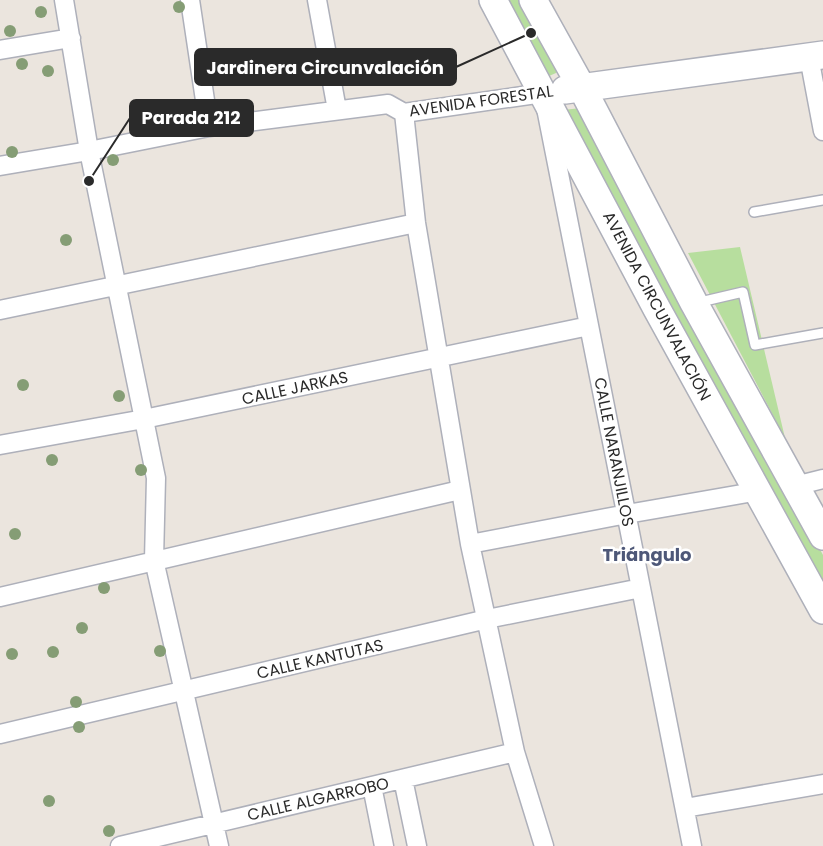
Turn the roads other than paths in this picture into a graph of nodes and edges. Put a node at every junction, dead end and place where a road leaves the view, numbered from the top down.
1 (64, 0) edge
2 (190, 0) edge
3 (316, 0) edge
4 (493, 0) edge
5 (533, 0) edge
6 (71, 38) junction
7 (0, 50) edge
8 (816, 56) edge
9 (582, 88) junction
10 (543, 93) junction
11 (337, 110) junction
12 (404, 113) junction
13 (209, 127) junction
14 (823, 131) edge
15 (88, 151) junction
16 (0, 165) edge
17 (823, 200) edge
18 (753, 213) dead end
19 (416, 224) junction
20 (116, 286) junction
21 (694, 303) junction
22 (0, 310) edge
23 (589, 326) junction
24 (823, 333) edge
25 (438, 359) junction
26 (144, 419) junction
27 (0, 445) edge
28 (823, 479) edge
29 (795, 486) junction
30 (460, 490) junction
31 (759, 491) junction
32 (627, 514) junction
33 (823, 536) edge
34 (470, 544) junction
35 (154, 560) junction
36 (642, 588) junction
37 (0, 597) edge
38 (823, 610) edge
39 (487, 619) junction
40 (184, 691) junction
41 (0, 734) edge
42 (515, 752) junction
43 (402, 779) junction
44 (823, 784) edge
45 (372, 786) junction
46 (685, 808) junction
47 (214, 824) junction
48 (120, 846) edge
49 (219, 846) edge
50 (384, 846) edge
51 (417, 846) edge
52 (544, 846) edge
53 (692, 846) edge

1 - 6 street
2 - 13 street
3 - 11 street
4 - 10 main road, AVENIDA CIRCUNVALACIÓN
5 - 9 main road, AVENIDA CIRCUNVALACIÓN
6 - 7 street
6 - 15 street
8 - 9 main road, AVENIDA FORESTAL
8 - 14 street
9 - 10 main road, AVENIDA FORESTAL
9 - 21 main road, AVENIDA CIRCUNVALACIÓN
10 - 12 street, AVENIDA FORESTAL
10 - 23 street, CALLE NARANJILLOS
10 - 31 main road, AVENIDA CIRCUNVALACIÓN
11 - 12 street, AVENIDA FORESTAL
11 - 13 street, AVENIDA FORESTAL
12 - 19 street
13 - 15 street, AVENIDA FORESTAL
15 - 16 street, AVENIDA FORESTAL
15 - 20 street
17 - 18 lane
19 - 20 street
19 - 25 street
20 - 22 street
20 - 26 street
21 - 24 lane
21 - 29 main road, AVENIDA CIRCUNVALACIÓN
23 - 25 street, CALLE JARKAS
23 - 32 street, CALLE NARANJILLOS
25 - 26 street, CALLE JARKAS
25 - 30 street
26 - 27 street, CALLE JARKAS
26 - 35 street
28 - 29 street
29 - 33 main road, AVENIDA CIRCUNVALACIÓN
30 - 34 street
30 - 35 street
31 - 32 street
31 - 38 main road, AVENIDA CIRCUNVALACIÓN
32 - 34 street
32 - 36 street, CALLE NARANJILLOS
34 - 39 street
35 - 37 street
35 - 40 street
36 - 39 street, CALLE KANTUTAS
36 - 46 street, CALLE NARANJILLOS
39 - 40 street, CALLE KANTUTAS
39 - 42 street
40 - 41 street, CALLE KANTUTAS
40 - 47 street
42 - 43 street, CALLE ALGARROBO
42 - 52 street
43 - 45 street, CALLE ALGARROBO
43 - 51 street
44 - 46 street
45 - 47 street, CALLE ALGARROBO
45 - 50 street
46 - 53 street, CALLE NARANJILLOS
47 - 48 street, CALLE ALGARROBO
47 - 49 street

